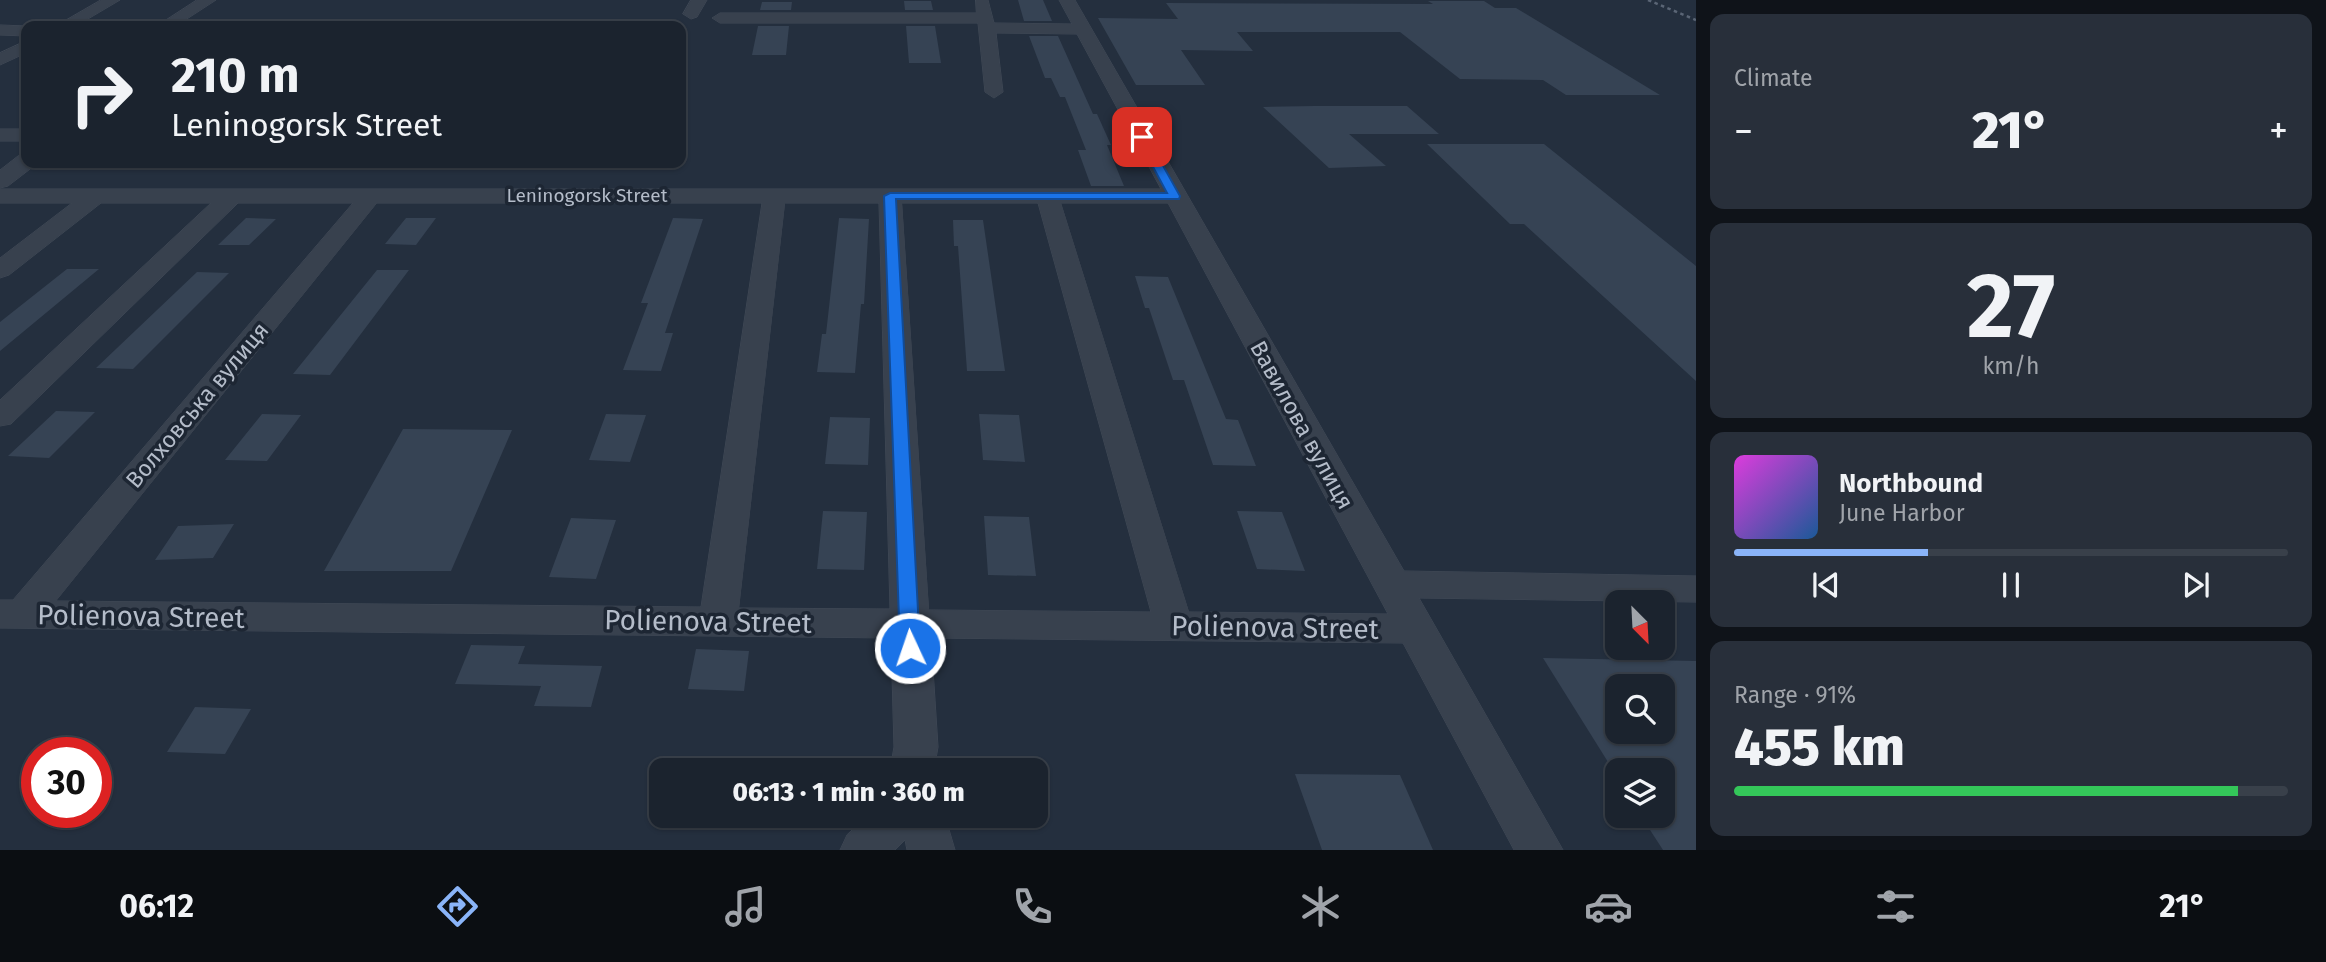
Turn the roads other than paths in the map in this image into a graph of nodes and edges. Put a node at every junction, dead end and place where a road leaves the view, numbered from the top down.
1 (112, 0) edge
2 (208, 0) edge
3 (699, 0) edge
4 (981, 0) edge
5 (1067, 0) edge
6 (691, 15) dead end
7 (720, 18) dead end
8 (73, 21) edge
9 (172, 21) edge
10 (986, 23) junction
11 (1083, 29) junction
12 (0, 30) edge
13 (21, 31) edge
14 (21, 49) edge
15 (0, 60) edge
16 (994, 92) dead end
17 (0, 135) edge
18 (21, 135) edge
19 (21, 165) edge
20 (0, 181) edge
21 (775, 195) junction
22 (0, 196) edge
23 (232, 196) junction
24 (371, 196) junction
25 (890, 196) junction
26 (1175, 196) junction
27 (94, 197) junction
28 (1048, 197) junction
29 (0, 271) edge
30 (0, 417) edge
31 (1391, 584) junction
32 (1696, 589) edge
33 (11, 614) edge
34 (718, 622) junction
35 (909, 624) junction
36 (1174, 626) junction
37 (1416, 629) junction
38 (914, 758) edge
39 (885, 828) edge
40 (925, 828) edge
41 (864, 850) edge
42 (931, 850) edge
43 (1539, 850) edge

1 - 8 street
2 - 9 street
3 - 6 street
4 - 10 street
5 - 11 street, Вавилова вулиця
7 - 10 street
10 - 11 street
10 - 16 street
11 - 26 street, Вавилова вулиця
12 - 13 street
14 - 15 street
17 - 18 street
19 - 20 street
21 - 24 street, Leninogorsk Street
21 - 25 street, Leninogorsk Street
21 - 34 street
22 - 27 street, Leninogorsk Street
23 - 24 street, Leninogorsk Street
23 - 27 street, Leninogorsk Street
23 - 30 street
24 - 33 street, Волховська вулиця
25 - 28 street, Leninogorsk Street
25 - 35 street
26 - 28 street, Leninogorsk Street
26 - 31 street, Вавилова вулиця
27 - 29 street
28 - 36 street
31 - 32 street
31 - 37 street, Вавилова вулиця
33 - 34 street, Polienova Street
34 - 35 street, Polienova Street
35 - 36 street, Polienova Street
35 - 38 street
36 - 37 street, Polienova Street
37 - 43 street, Вавилова вулиця
39 - 41 street
40 - 42 street

